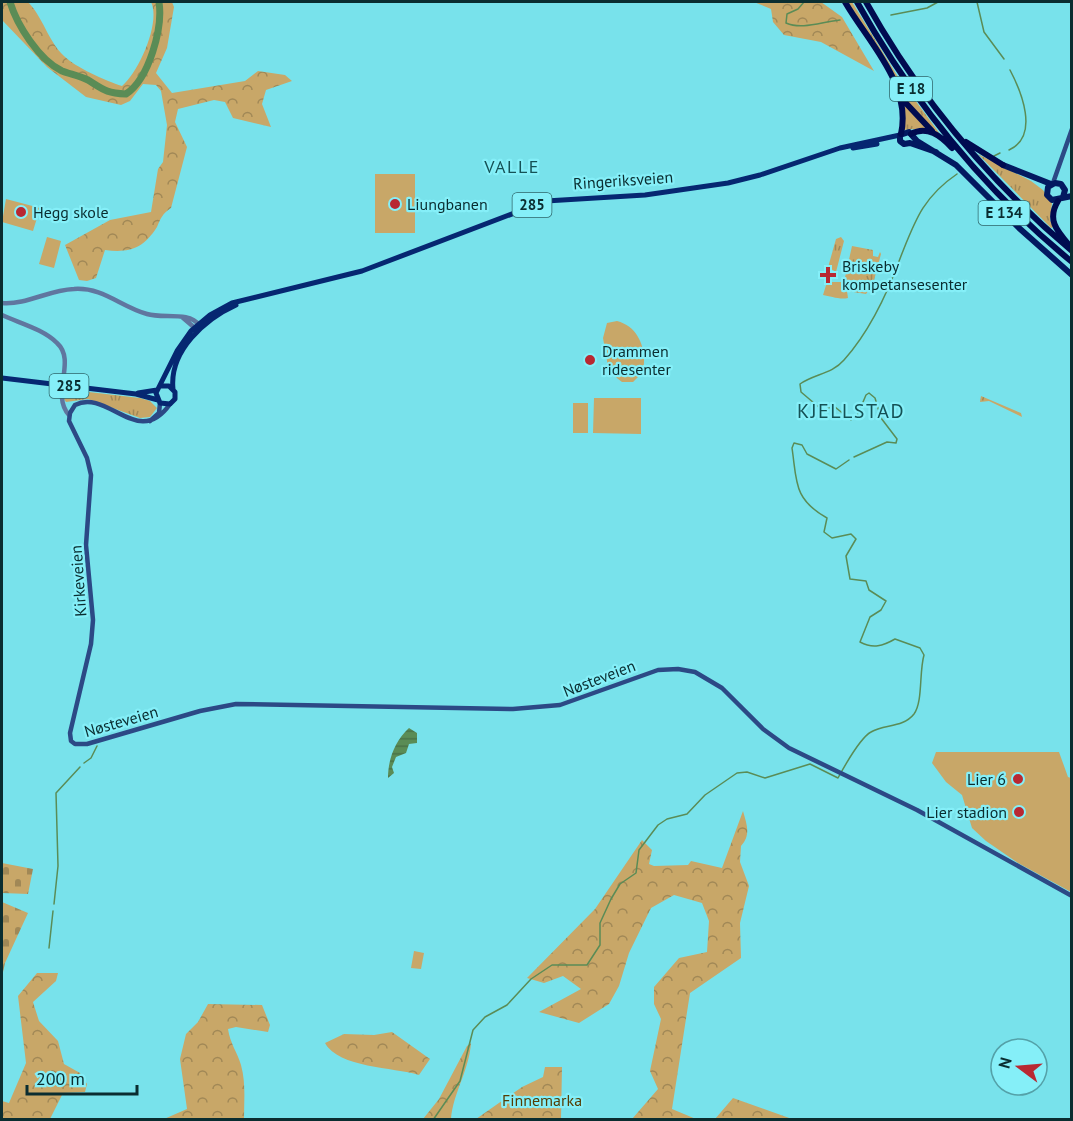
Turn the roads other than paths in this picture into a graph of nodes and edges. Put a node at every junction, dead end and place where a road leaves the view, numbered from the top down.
1 (845, 2) edge
2 (857, 2) edge
3 (866, 2) edge
4 (902, 98) junction
5 (945, 121) junction
6 (1071, 129) edge
7 (934, 133) junction
8 (901, 137) junction
9 (911, 138) junction
10 (1059, 168) junction
11 (976, 170) junction
12 (1036, 180) junction
13 (1052, 184) junction
14 (1047, 191) junction
15 (1067, 191) edge
16 (1061, 199) junction
17 (1071, 249) edge
18 (1071, 262) edge
19 (1071, 275) edge
20 (2, 303) edge
21 (2, 315) edge
22 (198, 327) junction
23 (2, 378) edge
24 (160, 388) junction
25 (173, 389) junction
26 (136, 394) junction
27 (62, 401) junction
28 (159, 402) junction
29 (170, 404) junction
30 (73, 408) junction
31 (69, 415) junction
32 (150, 421) junction
33 (76, 745) joint
34 (1071, 896) edge

1 - 4 highway, E 18
2 - 11 highway, E 18
3 - 5 highway, E 18
4 - 7 highway, E 18
4 - 8 highway, E 18
5 - 12 highway, E 18
5 - 17 highway, E 18
6 - 10 main road
7 - 9 highway
7 - 11 highway, E 18
8 - 9 highway, E 134
8 - 9 highway, E 134
8 - 22 main road, Ringeriksveien / 285
9 - 19 highway, E 134
10 - 13 main road
10 - 15 main road
11 - 18 highway, E 18
12 - 13 highway, E 18
12 - 14 highway, E 18
13 - 14 highway
13 - 15 highway, E 18
14 - 16 highway, E 18
15 - 16 highway
16 - 17 highway, E 18
20 - 22 street
21 - 27 street, Kirkeveien
22 - 24 main road, Ringeriksveien / 285
22 - 25 main road, Ringeriksveien / 285
23 - 26 main road, 285
24 - 25 main road, 285
24 - 26 main road, 285
24 - 28 main road, 285
25 - 29 main road, 285
26 - 28 main road, 285
27 - 30 street
27 - 31 street, Kirkeveien
28 - 29 main road, 285
28 - 32 main road
29 - 32 main road
30 - 31 main road
30 - 32 main road
31 - 33 main road, Kirkeveien
33 - 34 main road, Nøsteveien

